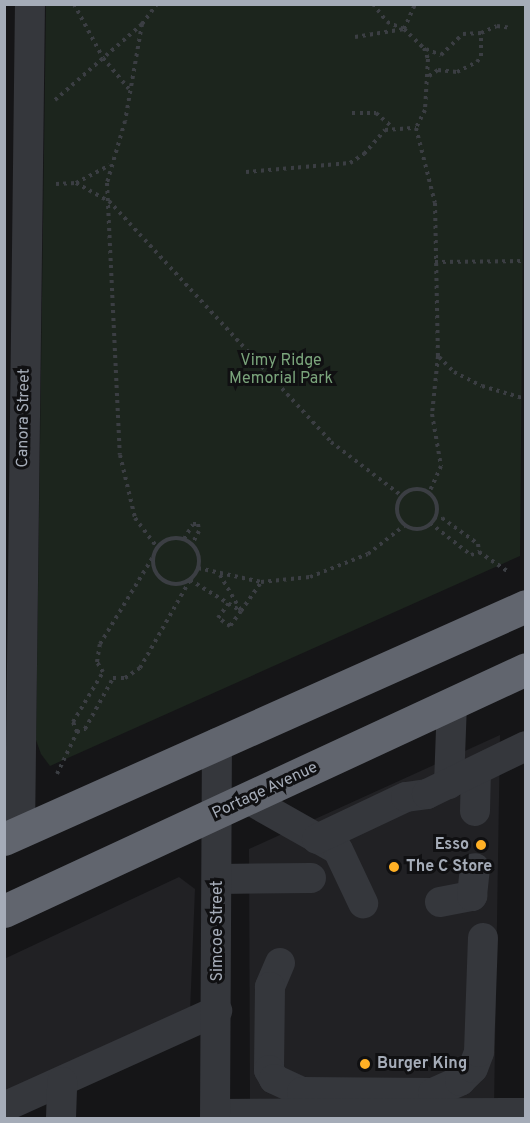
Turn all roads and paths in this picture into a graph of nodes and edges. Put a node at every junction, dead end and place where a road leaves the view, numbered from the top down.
1 (30, 4) edge
2 (74, 4) edge
3 (157, 4) edge
4 (374, 4) edge
5 (415, 4) edge
6 (142, 24) junction
7 (511, 28) dead end
8 (404, 29) junction
9 (481, 33) junction
10 (355, 37) dead end
11 (424, 48) junction
12 (103, 58) junction
13 (428, 77) junction
14 (129, 89) junction
15 (52, 103) dead end
16 (352, 113) dead end
17 (393, 128) junction
18 (416, 128) junction
19 (110, 165) junction
20 (246, 172) dead end
21 (76, 183) junction
22 (25, 187) edge
23 (109, 201) junction
24 (525, 261) edge
25 (435, 262) junction
26 (438, 356) junction
27 (525, 399) edge
28 (429, 494) junction
29 (402, 496) junction
30 (14, 501) edge
31 (434, 517) junction
32 (430, 523) junction
33 (405, 525) junction
34 (184, 539) junction
35 (192, 544) junction
36 (157, 547) junction
37 (479, 552) junction
38 (153, 557) junction
39 (198, 568) junction
40 (507, 571) dead end
41 (220, 575) junction
42 (190, 580) junction
43 (261, 582) junction
44 (229, 603) junction
45 (525, 606) edge
46 (241, 611) junction
47 (13, 655) edge
48 (525, 669) edge
49 (103, 672) junction
50 (113, 678) junction
51 (452, 703) junction
52 (76, 732) junction
53 (217, 743) junction
54 (525, 746) edge
55 (476, 771) junction
56 (57, 774) dead end
57 (438, 789) junction
58 (248, 799) junction
59 (475, 811) dead end
60 (218, 813) junction
61 (12, 836) edge
62 (327, 845) junction
63 (475, 868) dead end
64 (311, 878) dead end
65 (218, 879) junction
66 (440, 902) dead end
67 (363, 903) dead end
68 (4, 911) edge
69 (483, 938) dead end
70 (280, 963) dead end
71 (217, 1011) junction
72 (62, 1082) junction
73 (4, 1107) edge
74 (525, 1113) edge
75 (216, 1116) edge
76 (366, 1116) edge
77 (61, 1119) edge

1 - 22 street, Canora Street
2 - 12 path
3 - 6 path
4 - 8 path
5 - 8 path
6 - 12 path
6 - 14 path
7 - 9 path
8 - 10 path
8 - 11 path
9 - 11 path
9 - 13 path
11 - 13 path
12 - 14 path
12 - 15 path
13 - 18 path
14 - 19 path
16 - 17 path
17 - 18 path
17 - 20 path
18 - 25 path
19 - 21 path
19 - 23 path
21 - 22 path
21 - 23 path
22 - 30 street, Canora Street
23 - 29 path
23 - 36 path
24 - 25 path
25 - 26 path
26 - 27 path
26 - 28 path
28 - 29 path
28 - 31 path
29 - 33 path
30 - 47 street, Canora Street
31 - 32 path
31 - 37 path
32 - 33 path
32 - 37 path
33 - 43 path
34 - 35 path
34 - 35 path
34 - 36 path
35 - 39 path
36 - 38 path
37 - 40 path
38 - 42 path
38 - 49 path
39 - 41 path
39 - 42 path
41 - 43 path
41 - 46 path
42 - 44 path
42 - 50 path
43 - 46 path
44 - 46 path
44 - 46 path
45 - 53 highway
47 - 61 street, Canora Street
48 - 51 highway, Portage Avenue
49 - 50 path
49 - 52 path
50 - 52 path
51 - 57 street
51 - 58 highway, Portage Avenue
52 - 56 path
53 - 60 street, Simcoe Street
53 - 61 highway
54 - 55 street
55 - 57 street
55 - 59 street
57 - 62 street
58 - 60 highway, Portage Avenue
58 - 62 street
60 - 65 street, Simcoe Street
60 - 68 highway, Portage Avenue
62 - 67 street
63 - 66 street
64 - 65 street
65 - 71 street, Simcoe Street
69 - 70 street
71 - 72 street
71 - 75 street, Simcoe Street
72 - 73 street
72 - 77 street
74 - 76 street
75 - 76 street

